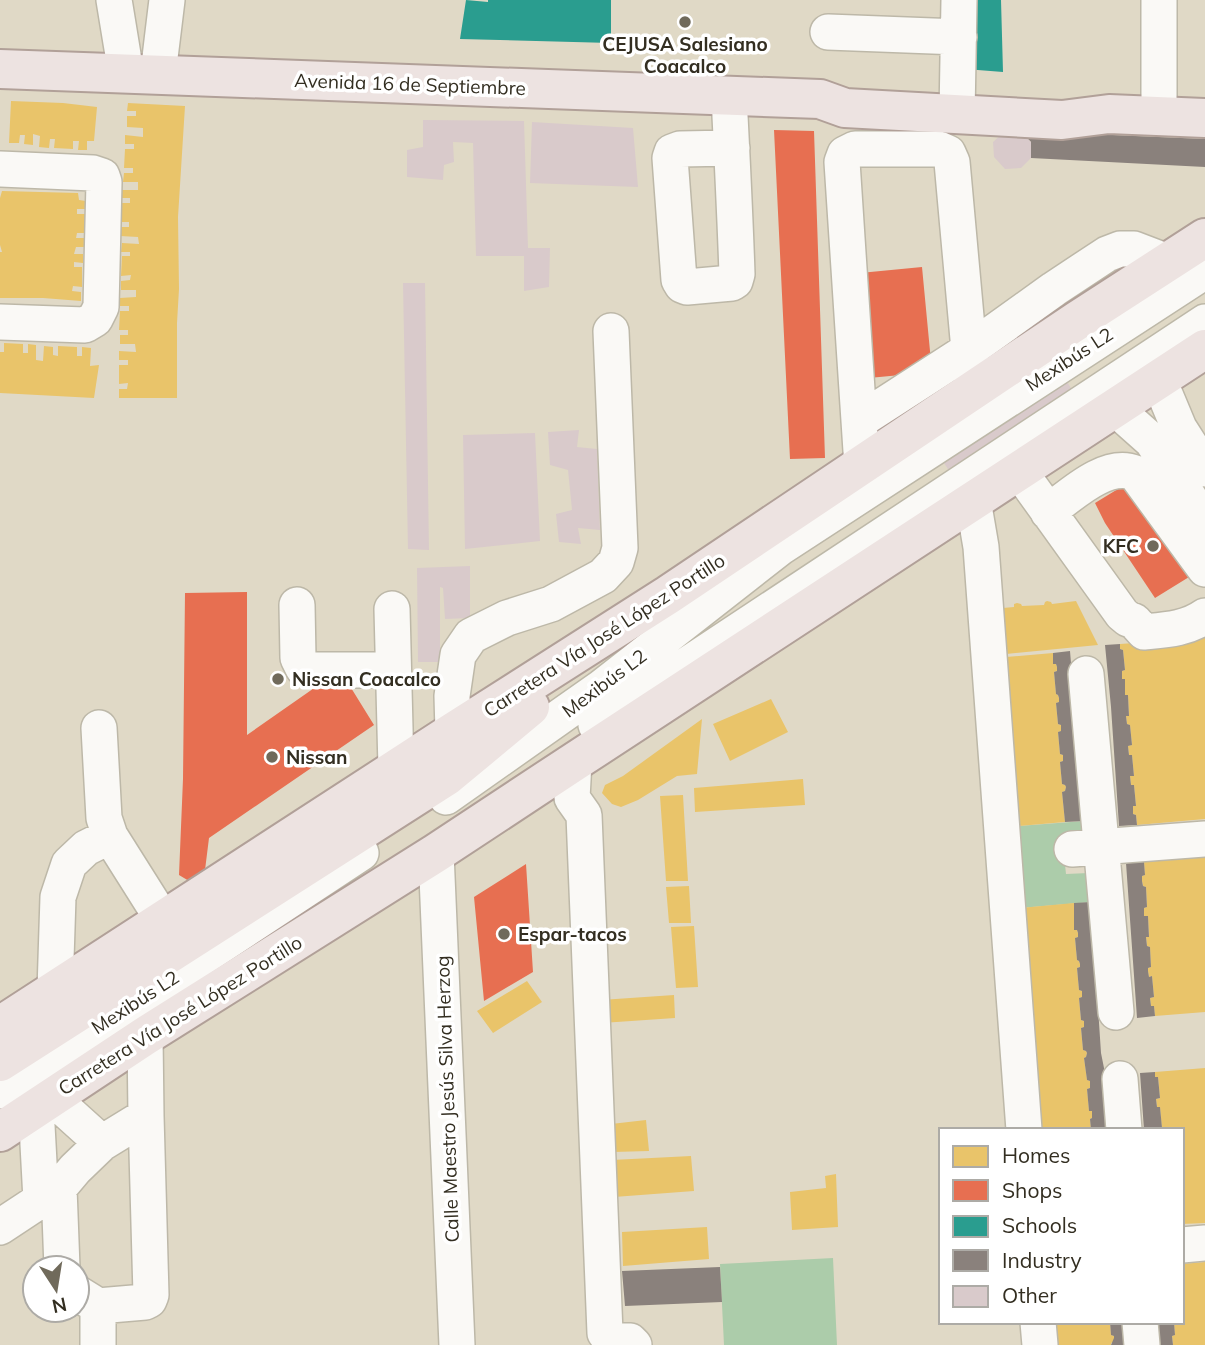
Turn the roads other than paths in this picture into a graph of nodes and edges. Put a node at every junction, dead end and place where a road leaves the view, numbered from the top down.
1 (114, 0) edge
2 (167, 0) edge
3 (959, 0) edge
4 (1159, 0) edge
5 (828, 32) dead end
6 (959, 37) junction
7 (0, 69) edge
8 (142, 74) junction
9 (729, 96) junction
10 (958, 104) junction
11 (1159, 117) junction
12 (1205, 118) edge
13 (732, 148) dead end
14 (0, 169) edge
15 (1205, 238) edge
16 (1168, 262) junction
17 (1205, 271) edge
18 (1054, 289) junction
19 (1078, 320) junction
20 (0, 322) edge
21 (1205, 322) edge
22 (611, 331) dead end
23 (1205, 349) edge
24 (969, 350) junction
25 (1159, 380) junction
26 (976, 390) junction
27 (1116, 408) junction
28 (859, 421) junction
29 (862, 466) junction
30 (1205, 469) edge
31 (1020, 472) junction
32 (973, 500) junction
33 (1048, 512) junction
34 (1205, 522) edge
35 (1205, 569) edge
36 (1205, 586) edge
37 (668, 596) junction
38 (297, 605) dead end
39 (392, 609) dead end
40 (1205, 615) edge
41 (1135, 621) junction
42 (393, 670) junction
43 (1086, 674) dead end
44 (99, 728) dead end
45 (453, 732) junction
46 (574, 762) junction
47 (396, 768) junction
48 (110, 836) junction
49 (1205, 839) edge
50 (1087, 848) junction
51 (436, 853) junction
52 (163, 920) junction
53 (55, 990) junction
54 (1116, 1012) dead end
55 (0, 1026) edge
56 (145, 1036) junction
57 (0, 1062) edge
58 (1120, 1079) dead end
59 (0, 1091) edge
60 (44, 1102) junction
61 (146, 1116) junction
62 (0, 1119) edge
63 (1024, 1128) edge
64 (1124, 1128) edge
65 (0, 1132) edge
66 (102, 1143) junction
67 (24, 1206) edge
68 (1205, 1243) edge
69 (1184, 1245) edge
70 (53, 1254) edge
71 (91, 1299) edge
72 (91, 1316) edge
73 (1038, 1324) edge
74 (1140, 1324) edge
75 (98, 1345) edge
76 (457, 1345) edge
77 (634, 1345) edge
78 (1040, 1345) edge
79 (1142, 1345) edge

1 - 8 street
2 - 8 street
3 - 6 street
4 - 11 street
5 - 6 street
6 - 10 street
7 - 8 main road, Avenida 16 de Septiembre
8 - 9 main road, Avenida 16 de Septiembre
9 - 10 main road, Avenida 16 de Septiembre
9 - 13 street
10 - 11 main road, Avenida 16 de Septiembre
11 - 12 main road, Avenida 16 de Septiembre
14 - 20 street
15 - 16 main road, Carretera Vía José López Portillo
16 - 18 street
16 - 19 main road, Carretera Vía José López Portillo
17 - 59 street, Mexibús L2
18 - 19 street
18 - 24 street
19 - 26 main road, Carretera Vía José López Portillo
21 - 62 street, Mexibús L2
22 - 45 street
23 - 25 main road, Carretera Vía José López Portillo
24 - 26 street
24 - 28 street
24 - 28 street
25 - 27 main road, Carretera Vía José López Portillo
25 - 30 street
26 - 29 main road, Carretera Vía José López Portillo
27 - 31 main road, Carretera Vía José López Portillo
27 - 34 street
28 - 29 street
29 - 37 main road, Carretera Vía José López Portillo
31 - 32 main road, Carretera Vía José López Portillo
31 - 33 street
32 - 46 main road, Carretera Vía José López Portillo
32 - 63 street
33 - 35 street
33 - 41 street
36 - 41 street
37 - 45 main road, Carretera Vía José López Portillo
37 - 57 main road
38 - 42 street
39 - 42 street
40 - 41 street
42 - 47 street
43 - 50 street
44 - 48 street
45 - 47 main road, Carretera Vía José López Portillo
46 - 51 main road, Carretera Vía José López Portillo
46 - 77 street
47 - 52 main road, Carretera Vía José López Portillo
48 - 52 street
48 - 53 street
49 - 50 street
50 - 54 street
51 - 56 main road, Carretera Vía José López Portillo
51 - 76 street, Calle Maestro Jesús Silva Herzog
52 - 53 main road, Carretera Vía José López Portillo
53 - 55 main road, Carretera Vía José López Portillo
56 - 60 main road, Carretera Vía José López Portillo
56 - 61 street
58 - 64 street
60 - 65 main road, Carretera Vía José López Portillo
60 - 66 street
60 - 67 street
61 - 66 street
61 - 71 street
66 - 67 street
67 - 70 street
68 - 69 street
72 - 75 street
73 - 78 street
74 - 79 street

